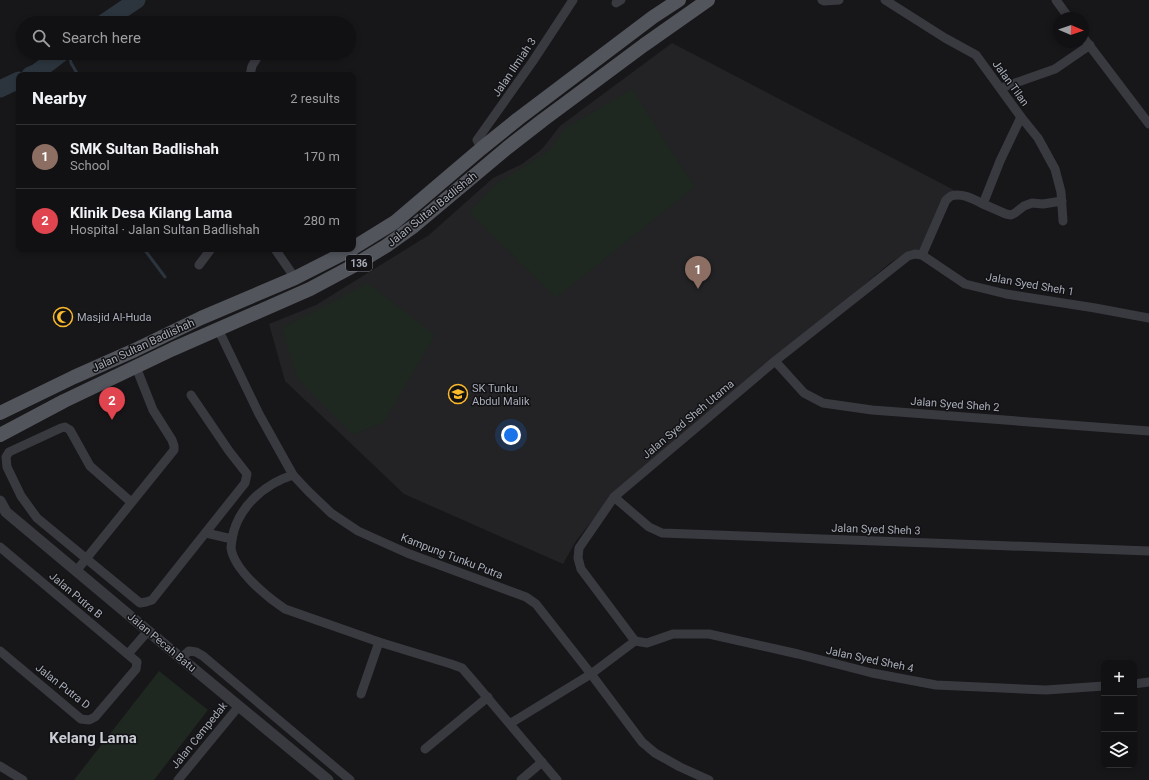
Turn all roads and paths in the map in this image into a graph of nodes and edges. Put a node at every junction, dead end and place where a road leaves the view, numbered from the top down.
1 (573, 0) edge
2 (679, 0) edge
3 (708, 0) edge
4 (822, 0) edge
5 (839, 0) edge
6 (885, 0) edge
7 (1056, 0) edge
8 (1065, 12) edge
9 (1090, 45) joint
10 (613, 47) junction
11 (256, 60) edge
12 (624, 60) junction
13 (251, 72) edge
14 (1001, 88) junction
15 (1021, 117) junction
16 (1149, 124) edge
17 (482, 148) junction
18 (1062, 201) junction
19 (983, 204) junction
20 (1063, 221) dead end
21 (356, 246) edge
22 (209, 252) edge
23 (276, 252) edge
24 (345, 252) edge
25 (919, 254) junction
26 (199, 264) dead end
27 (295, 278) junction
28 (1149, 318) edge
29 (218, 330) junction
30 (775, 361) junction
31 (136, 367) junction
32 (191, 395) dead end
33 (0, 412) edge
34 (1149, 431) edge
35 (0, 435) edge
36 (293, 475) junction
37 (614, 497) junction
38 (0, 501) edge
39 (131, 502) junction
40 (3, 515) edge
41 (206, 533) junction
42 (232, 539) junction
43 (0, 547) edge
44 (1149, 552) edge
45 (86, 559) junction
46 (76, 570) junction
47 (148, 631) junction
48 (635, 641) junction
49 (379, 642) junction
50 (0, 651) edge
51 (128, 654) junction
52 (180, 658) junction
53 (137, 662) joint
54 (590, 674) junction
55 (1149, 682) edge
56 (1137, 684) edge
57 (1101, 686) edge
58 (361, 694) dead end
59 (488, 697) junction
60 (239, 706) junction
61 (510, 724) junction
62 (426, 749) dead end
63 (542, 762) junction
64 (0, 766) edge
65 (24, 780) edge
66 (178, 780) edge
67 (328, 780) edge
68 (350, 780) edge
69 (522, 780) edge
70 (557, 780) edge
71 (708, 780) edge

1 - 17 street, Jalan Ilmiah 3
2 - 10 main road, Jalan Sultan Badlishah / 136
3 - 12 main road, Jalan Sultan Badlishah / 136
4 - 5 street
6 - 14 street, Jalan Tilan
7 - 8 street
9 - 14 street
9 - 16 street
10 - 12 main road
10 - 17 main road, Jalan Sultan Badlishah / 136
11 - 13 street
12 - 29 main road, Jalan Sultan Badlishah / 136
14 - 15 street, Jalan Tilan
15 - 18 street, Jalan Tilan
15 - 19 street
17 - 21 main road, Jalan Sultan Badlishah / 136
18 - 19 street
18 - 20 street, Jalan Tilan
19 - 25 street
22 - 26 street
23 - 27 street
24 - 27 main road, Jalan Sultan Badlishah / 136
25 - 28 street, Jalan Syed Sheh 1
25 - 30 street, Jalan Syed Sheh Utama
27 - 33 main road, Jalan Sultan Badlishah / 136
29 - 31 main road, Jalan Sultan Badlishah / 136
29 - 36 street, Kampung Tunku Putra
30 - 34 street, Jalan Syed Sheh 2
30 - 37 street, Jalan Syed Sheh Utama
31 - 35 main road, Jalan Sultan Badlishah / 136
31 - 39 street
32 - 41 street
36 - 42 street
36 - 54 street, Kampung Tunku Putra
37 - 44 street, Jalan Syed Sheh 3
37 - 48 street, Jalan Syed Sheh Utama
38 - 40 street, Jalan Pecah Batu
39 - 45 street
39 - 45 street
40 - 46 street, Jalan Pecah Batu
41 - 42 street
41 - 45 street
42 - 49 street
43 - 51 street, Jalan Putra B
45 - 46 street
46 - 47 street, Jalan Pecah Batu
47 - 51 street
47 - 52 street, Jalan Pecah Batu
48 - 54 street
48 - 57 street, Jalan Syed Sheh 4
49 - 58 street
49 - 59 street
50 - 53 street, Jalan Putra D
51 - 53 street, Jalan Putra B
52 - 60 street, Jalan Pecah Batu
52 - 68 street
54 - 61 street
54 - 71 street, Kampung Tunku Putra
55 - 56 street
59 - 61 street
59 - 62 street
60 - 66 street, Jalan Cempedak
60 - 67 street, Jalan Pecah Batu
61 - 63 street
63 - 69 street
63 - 70 street
64 - 65 street

